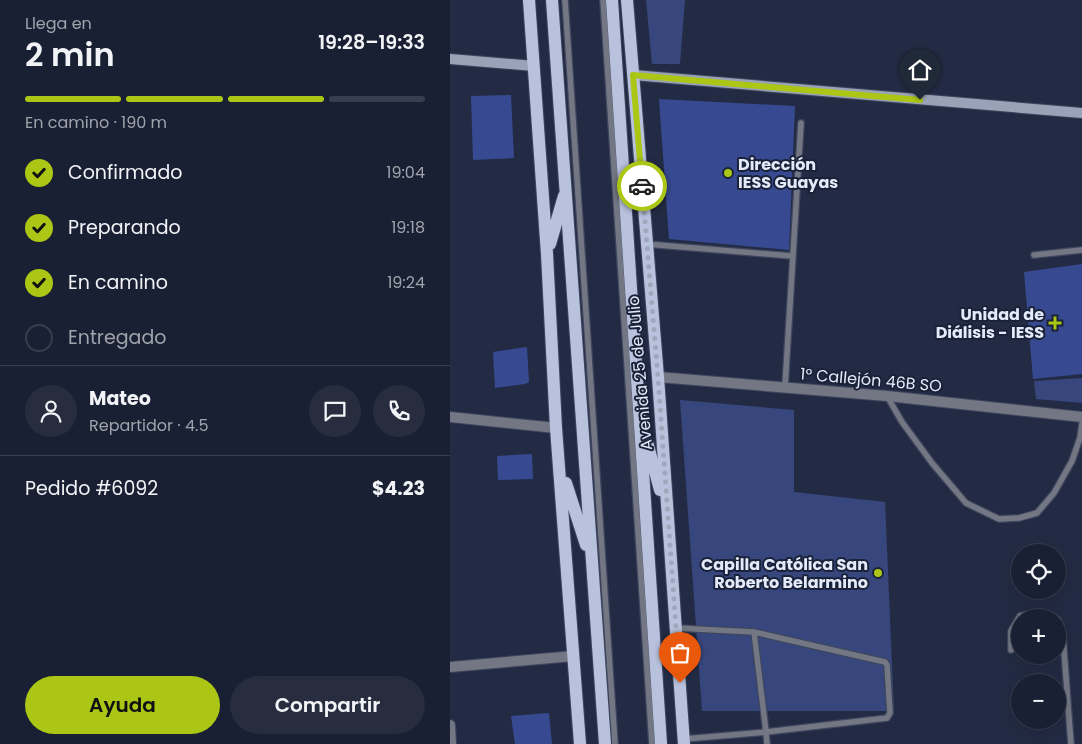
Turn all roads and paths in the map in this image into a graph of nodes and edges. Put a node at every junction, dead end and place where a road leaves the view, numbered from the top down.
1 (529, 0) edge
2 (552, 0) edge
3 (565, 0) edge
4 (603, 0) edge
5 (612, 0) edge
6 (627, 0) edge
7 (450, 59) edge
8 (534, 66) junction
9 (633, 75) junction
10 (1082, 113) edge
11 (801, 123) dead end
12 (567, 187) junction
13 (646, 244) junction
14 (1082, 250) edge
15 (547, 254) junction
16 (1034, 255) dead end
17 (792, 256) junction
18 (658, 377) junction
19 (785, 387) junction
20 (886, 396) junction
21 (640, 416) junction
22 (450, 417) edge
23 (1082, 417) edge
24 (1082, 424) edge
25 (556, 428) junction
26 (559, 464) junction
27 (668, 517) junction
28 (592, 562) junction
29 (605, 609) junction
30 (676, 628) junction
31 (754, 632) junction
32 (574, 656) junction
33 (1065, 664) edge
34 (450, 667) edge
35 (450, 725) edge
36 (766, 732) junction
37 (684, 741) edge
38 (451, 744) edge
39 (580, 744) edge
40 (605, 744) edge
41 (615, 744) edge
42 (652, 744) edge
43 (661, 744) edge
44 (767, 744) edge
45 (1070, 744) edge

1 - 8 main road
2 - 12 main road
3 - 29 lane
4 - 42 lane, Avenida 25 de Julio
5 - 21 main road, Avenida 25 de Julio
6 - 9 main road, Avenida 25 de Julio
7 - 8 street
8 - 15 main road
9 - 10 street
9 - 13 main road, Avenida 25 de Julio
11 - 17 lane
12 - 15 main road
12 - 28 main road
13 - 17 lane
13 - 18 main road, Avenida 25 de Julio
14 - 16 lane
15 - 25 main road
17 - 19 lane
18 - 19 street, 1° Callejón 46B SO
18 - 27 main road, Avenida 25 de Julio
19 - 20 street, 1° Callejón 46B SO
20 - 23 street, 1° Callejón 46B SO
20 - 24 lane
21 - 27 main road
21 - 43 main road, Avenida 25 de Julio
22 - 25 street
25 - 26 main road
26 - 28 main road
26 - 32 main road
27 - 30 main road, Avenida 25 de Julio
28 - 29 lane
28 - 40 main road
29 - 41 lane
30 - 31 lane
30 - 37 main road, Avenida 25 de Julio
31 - 36 lane
31 - 36 lane
32 - 34 street
32 - 39 main road
33 - 45 lane
35 - 38 street
36 - 37 lane
36 - 44 lane

